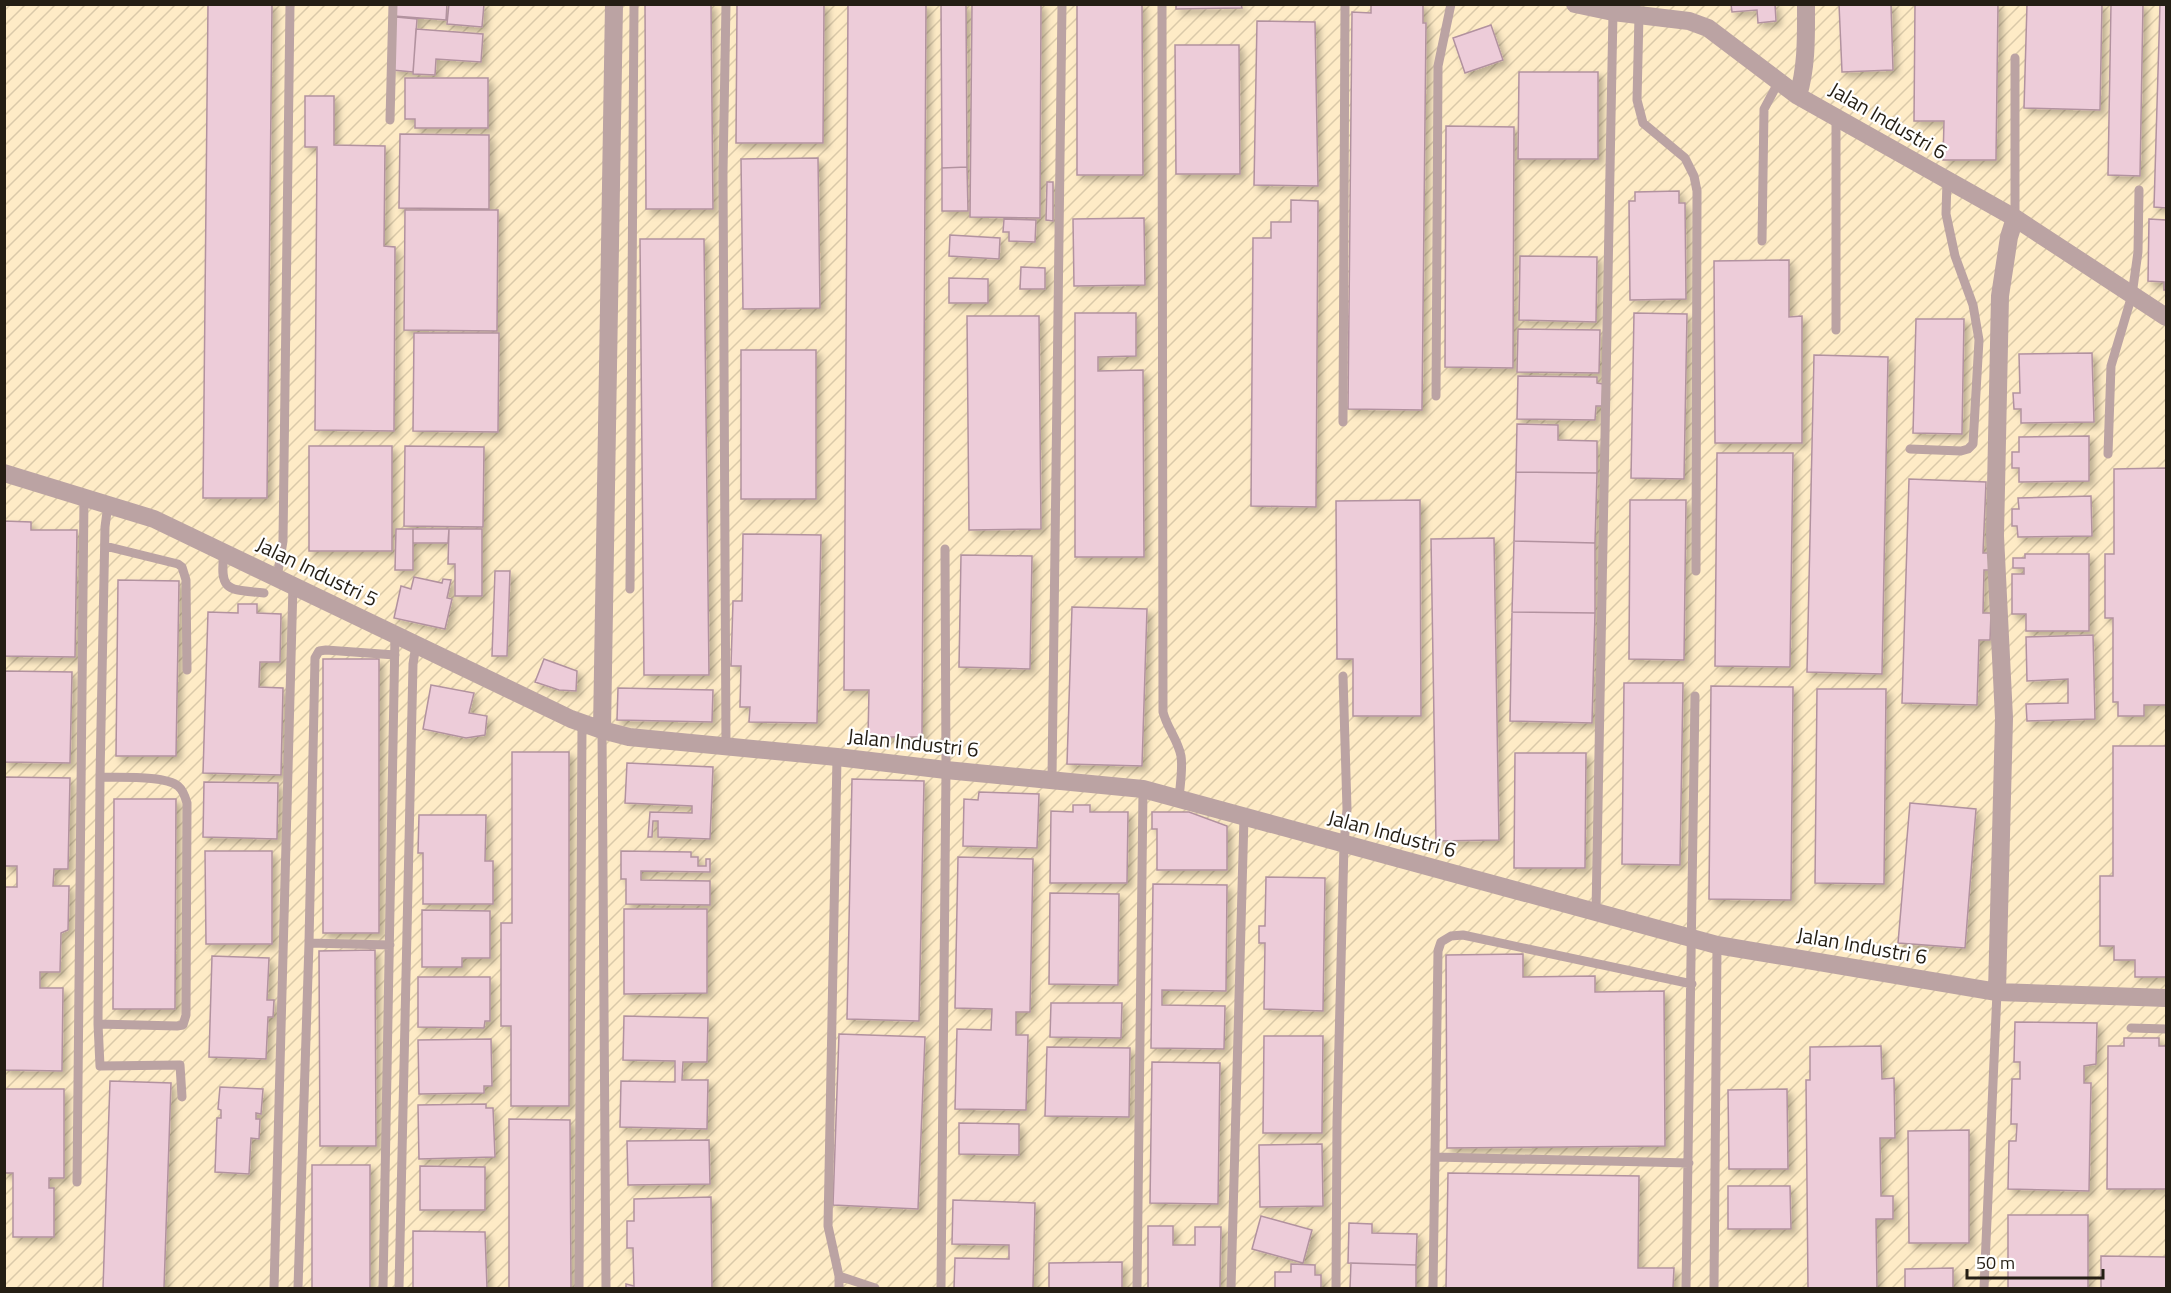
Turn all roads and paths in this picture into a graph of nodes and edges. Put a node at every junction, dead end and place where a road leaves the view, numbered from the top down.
1 (290, 4) edge
2 (393, 4) edge
3 (614, 4) edge
4 (634, 4) edge
5 (726, 4) edge
6 (1062, 4) edge
7 (1162, 4) edge
8 (1345, 4) edge
9 (1451, 4) edge
10 (1575, 4) edge
11 (1806, 4) edge
12 (1613, 12) junction
13 (1639, 15) junction
14 (2014, 58) dead end
15 (1779, 81) junction
16 (1798, 96) junction
17 (1836, 117) junction
18 (390, 120) dead end
19 (1947, 180) junction
20 (2139, 190) dead end
21 (2015, 218) junction
22 (1762, 241) dead end
23 (2132, 295) junction
24 (2166, 318) edge
25 (1836, 330) dead end
26 (1436, 396) dead end
27 (1343, 422) dead end
28 (1910, 449) dead end
29 (2108, 454) dead end
30 (4, 473) edge
31 (84, 496) junction
32 (108, 504) junction
33 (105, 546) junction
34 (945, 549) dead end
35 (224, 552) junction
36 (1696, 571) dead end
37 (285, 582) junction
38 (630, 589) dead end
39 (264, 593) dead end
40 (395, 635) junction
41 (416, 645) junction
42 (395, 655) junction
43 (187, 670) dead end
44 (1343, 676) dead end
45 (1695, 696) dead end
46 (582, 723) junction
47 (602, 730) junction
48 (726, 746) junction
49 (837, 757) junction
50 (946, 770) junction
51 (100, 777) junction
52 (1052, 780) junction
53 (1143, 789) junction
54 (1179, 799) junction
55 (1244, 817) junction
56 (1344, 844) junction
57 (1596, 912) junction
58 (1693, 939) junction
59 (309, 942) junction
60 (390, 945) junction
61 (1717, 945) junction
62 (1692, 984) junction
63 (1997, 992) junction
64 (2166, 998) edge
65 (98, 1024) junction
66 (2131, 1028) dead end
67 (2166, 1029) edge
68 (182, 1097) dead end
69 (1435, 1157) junction
70 (1689, 1162) junction
71 (77, 1182) dead end
72 (839, 1276) junction
73 (274, 1288) edge
74 (298, 1288) edge
75 (383, 1288) edge
76 (399, 1288) edge
77 (579, 1288) edge
78 (606, 1288) edge
79 (839, 1288) edge
80 (875, 1288) edge
81 (941, 1288) edge
82 (1137, 1288) edge
83 (1231, 1288) edge
84 (1336, 1288) edge
85 (1433, 1288) edge
86 (1686, 1288) edge
87 (1714, 1288) edge
88 (1984, 1288) edge

1 - 37 lane
2 - 18 lane
3 - 47 street
4 - 38 lane
5 - 48 lane
6 - 52 lane
7 - 54 lane
8 - 27 lane
9 - 26 lane
10 - 12 street, Jalan Industri 6
11 - 16 street
12 - 13 street, Jalan Industri 6
12 - 57 lane
13 - 15 street, Jalan Industri 6
13 - 36 lane
14 - 21 lane
15 - 16 street, Jalan Industri 6
15 - 22 lane
16 - 17 street, Jalan Industri 6
17 - 19 street, Jalan Industri 6
17 - 25 lane
19 - 21 street, Jalan Industri 6
19 - 28 lane
20 - 23 lane
21 - 23 street, Jalan Industri 6
21 - 63 street
23 - 24 street, Jalan Industri 6
23 - 29 lane
30 - 31 street, Jalan Industri 5
31 - 32 street, Jalan Industri 5
31 - 71 lane
32 - 33 lane
32 - 35 street, Jalan Industri 5
33 - 43 lane
33 - 51 lane
34 - 50 lane
35 - 37 street, Jalan Industri 5
35 - 39 lane
37 - 40 street, Jalan Industri 5
37 - 73 lane
40 - 41 street, Jalan Industri 5
40 - 42 lane
41 - 46 street, Jalan Industri 5
41 - 76 lane
42 - 59 lane
42 - 60 lane
44 - 56 lane
45 - 58 lane
46 - 47 street, Jalan Industri 5
46 - 77 lane
47 - 48 street, Jalan Industri 6
47 - 78 lane
48 - 49 street, Jalan Industri 6
49 - 50 street, Jalan Industri 6
49 - 72 lane
50 - 52 street, Jalan Industri 6
50 - 81 lane
51 - 65 lane
51 - 65 lane
52 - 53 street, Jalan Industri 6
53 - 54 street, Jalan Industri 6
53 - 82 lane
54 - 55 street, Jalan Industri 6
55 - 56 street, Jalan Industri 6
55 - 83 lane
56 - 57 street, Jalan Industri 6
56 - 84 lane
57 - 58 street, Jalan Industri 6
58 - 61 street, Jalan Industri 6
58 - 62 lane
59 - 60 lane
59 - 74 lane
60 - 75 lane
61 - 63 street, Jalan Industri 6
61 - 87 lane
62 - 69 lane
62 - 70 lane
63 - 64 street, Jalan Industri 6
63 - 88 lane
65 - 68 lane
66 - 67 lane
69 - 70 lane
69 - 85 lane
70 - 86 lane
72 - 79 lane
72 - 80 lane

